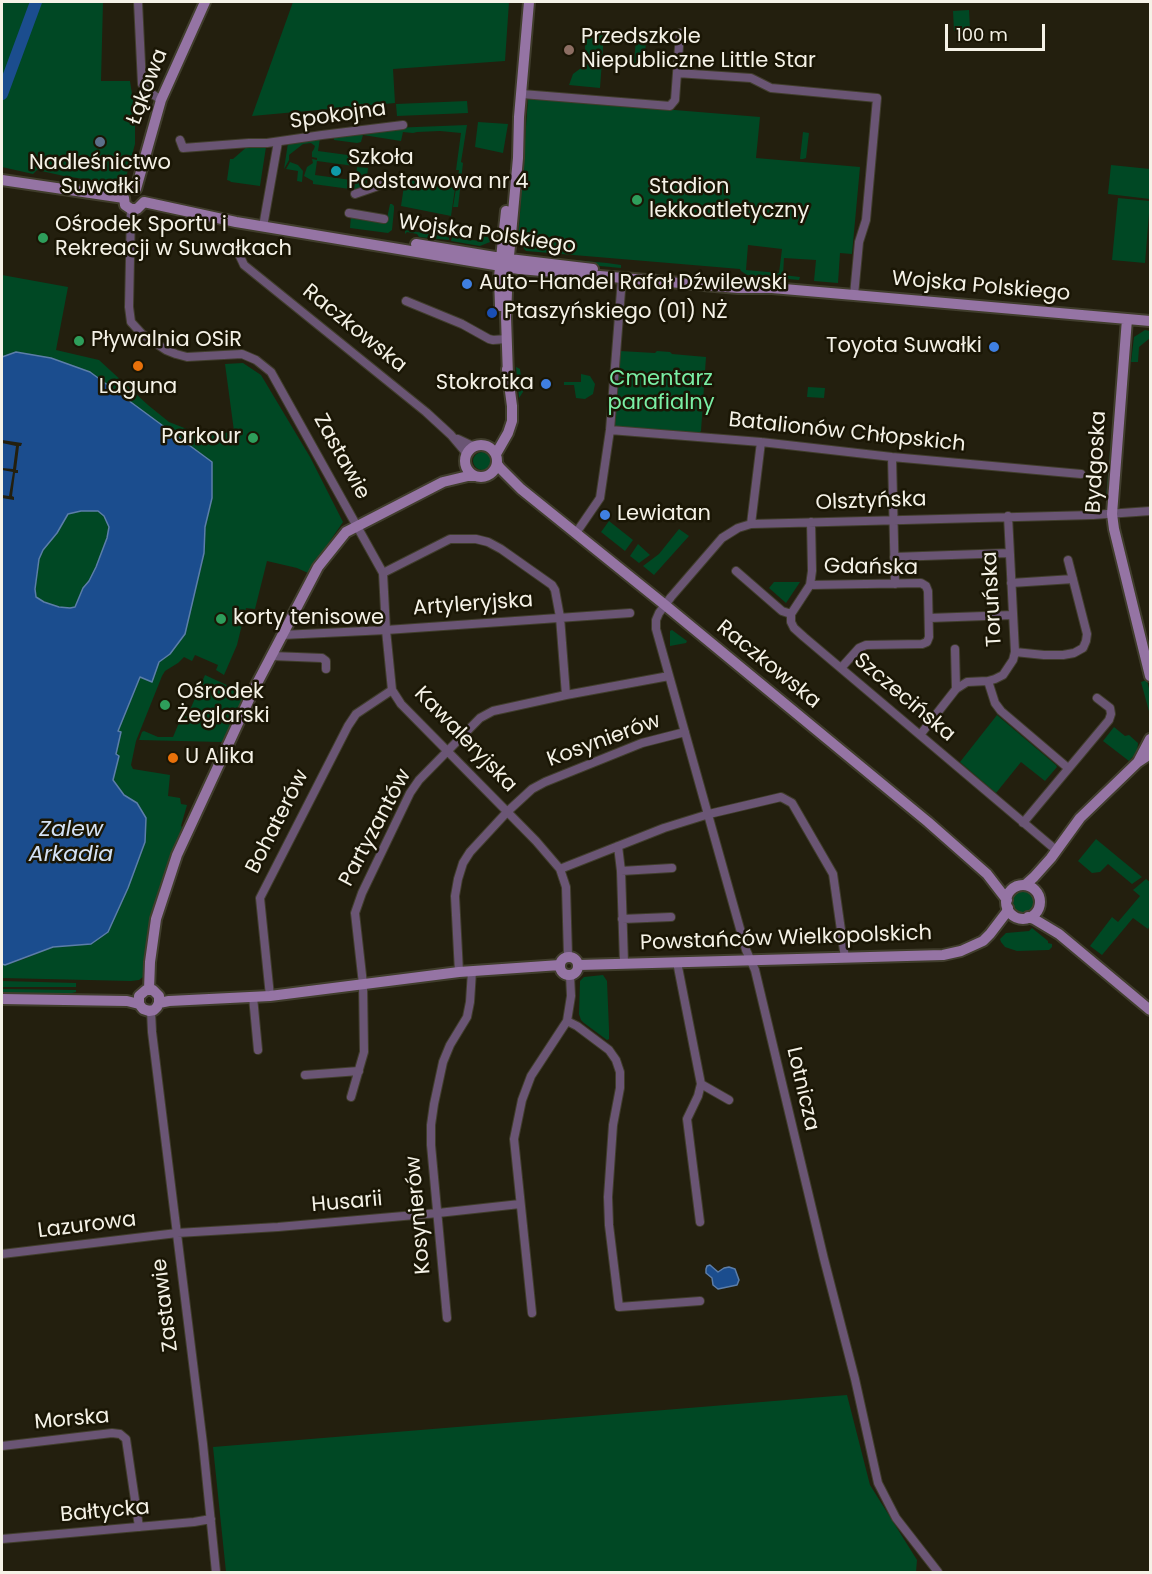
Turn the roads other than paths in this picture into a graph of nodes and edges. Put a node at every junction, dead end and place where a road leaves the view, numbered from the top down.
1 (138, 2) edge
2 (205, 2) edge
3 (530, 3) edge
4 (680, 33) dead end
5 (677, 73) junction
6 (522, 94) junction
7 (161, 100) junction
8 (403, 125) dead end
9 (180, 140) dead end
10 (278, 142) junction
11 (2, 180) edge
12 (381, 185) dead end
13 (136, 189) junction
14 (355, 194) dead end
15 (124, 198) junction
16 (144, 202) junction
17 (131, 209) junction
18 (198, 213) junction
19 (348, 213) dead end
20 (384, 219) dead end
21 (264, 221) junction
22 (237, 250) dead end
23 (505, 263) junction
24 (622, 278) junction
25 (772, 288) junction
26 (854, 295) junction
27 (406, 300) dead end
28 (1127, 319) junction
29 (1150, 321) edge
30 (505, 339) junction
31 (610, 430) junction
32 (761, 442) junction
33 (469, 454) junction
34 (494, 455) junction
35 (892, 457) junction
36 (1081, 474) dead end
37 (489, 475) junction
38 (475, 476) junction
39 (443, 482) junction
40 (521, 489) junction
41 (1150, 511) edge
42 (1112, 514) junction
43 (1008, 516) junction
44 (894, 520) junction
45 (811, 522) junction
46 (751, 524) junction
47 (357, 527) junction
48 (576, 533) junction
49 (1009, 553) junction
50 (894, 557) junction
51 (1068, 560) dead end
52 (735, 571) dead end
53 (383, 573) junction
54 (1073, 579) junction
55 (1011, 583) junction
56 (895, 584) junction
57 (810, 585) junction
58 (665, 605) junction
59 (630, 613) dead end
60 (791, 614) junction
61 (1013, 615) junction
62 (560, 617) junction
63 (929, 618) junction
64 (386, 630) junction
65 (282, 635) junction
66 (1147, 644) edge
67 (955, 649) dead end
68 (1015, 652) junction
69 (272, 656) junction
70 (841, 668) junction
71 (326, 669) dead end
72 (669, 676) junction
73 (1150, 676) edge
74 (988, 681) junction
75 (956, 689) junction
76 (392, 690) junction
77 (566, 695) junction
78 (1097, 698) dead end
79 (686, 732) junction
80 (920, 735) junction
81 (1150, 739) edge
82 (446, 751) junction
83 (1150, 754) edge
84 (1138, 762) junction
85 (1068, 768) junction
86 (507, 812) junction
87 (709, 814) junction
88 (1023, 823) junction
89 (618, 846) junction
90 (1054, 854) junction
91 (672, 868) dead end
92 (560, 869) junction
93 (621, 870) junction
94 (987, 874) junction
95 (1020, 886) junction
96 (1036, 891) junction
97 (1007, 904) junction
98 (1040, 906) junction
99 (671, 917) dead end
100 (1023, 917) junction
101 (622, 919) junction
102 (990, 934) junction
103 (1059, 934) junction
104 (568, 956) junction
105 (844, 958) junction
106 (752, 960) junction
107 (677, 962) junction
108 (624, 963) junction
109 (560, 965) junction
110 (579, 965) junction
111 (472, 971) junction
112 (459, 972) junction
113 (570, 975) junction
114 (363, 984) junction
115 (270, 996) junction
116 (253, 997) junction
117 (2, 999) edge
118 (151, 1000) junction
119 (1150, 1010) edge
120 (567, 1021) junction
121 (258, 1050) dead end
122 (359, 1071) junction
123 (305, 1076) dead end
124 (701, 1084) junction
125 (351, 1097) dead end
126 (729, 1100) dead end
127 (520, 1204) junction
128 (438, 1213) junction
129 (700, 1222) dead end
130 (177, 1233) junction
131 (2, 1254) edge
132 (700, 1301) dead end
133 (532, 1313) dead end
134 (447, 1318) dead end
135 (2, 1446) edge
136 (211, 1519) junction
137 (139, 1527) junction
138 (2, 1539) edge
139 (216, 1572) edge
140 (938, 1572) edge

1 - 7 street
2 - 7 street, Łąkowa
3 - 6 street
4 - 5 street
5 - 6 street
5 - 26 street
6 - 23 street
7 - 13 street, Łąkowa
8 - 10 street, Spokojna
9 - 10 street, Spokojna
10 - 21 street, Spokojna
11 - 15 street
12 - 14 street
13 - 15 street
13 - 16 street
15 - 17 street
16 - 17 street
16 - 18 street
17 - 47 street, Zastawie
18 - 21 street, Wojska Polskiego
18 - 23 street, Wojska Polskiego
19 - 20 street
21 - 23 street, Wojska Polskiego
22 - 33 street, Raczkowska
23 - 24 street, Wojska Polskiego
23 - 25 street, Wojska Polskiego
23 - 30 street
24 - 25 street, Wojska Polskiego
24 - 31 street
25 - 26 street, Wojska Polskiego
26 - 28 street, Wojska Polskiego
27 - 30 street
28 - 29 street, Wojska Polskiego
28 - 42 street, Bydgoska
30 - 34 street
31 - 32 street, Batalionów Chłopskich
31 - 48 street
32 - 35 street, Batalionów Chłopskich
32 - 46 street
33 - 34 street
33 - 38 street
33 - 39 street
34 - 37 street
34 - 40 street, Raczkowska
35 - 36 street, Batalionów Chłopskich
35 - 44 street
37 - 38 street
37 - 40 street, Raczkowska
38 - 39 street
39 - 47 street
40 - 48 street, Raczkowska
41 - 42 street, Olsztyńska
42 - 43 street, Olsztyńska
42 - 66 street, Bydgoska
43 - 44 street, Olsztyńska
43 - 49 street, Toruńska
44 - 45 street, Olsztyńska
44 - 50 street
45 - 46 street, Olsztyńska
45 - 57 street
46 - 58 street, Olsztyńska
47 - 53 street, Kawaleryjska
47 - 65 street, Zastawie
48 - 58 street, Raczkowska
49 - 50 street
49 - 55 street, Toruńska
50 - 56 street
51 - 54 street
52 - 60 street, Szczecińska
53 - 62 street
53 - 64 street, Kawaleryjska
54 - 55 street
54 - 68 street
55 - 61 street, Toruńska
56 - 57 street, Gdańska
56 - 63 street, Gdańska
57 - 60 street
58 - 72 street, Lotnicza
58 - 94 street, Raczkowska
59 - 62 street, Artyleryjska
60 - 70 street, Szczecińska
61 - 63 street
61 - 68 street, Toruńska
62 - 64 street, Artyleryjska
62 - 77 street
63 - 70 street
64 - 65 street, Artyleryjska
64 - 76 street, Kawaleryjska
65 - 69 street, Zastawie
66 - 73 street, Bydgoska
67 - 75 street
68 - 74 street, Toruńska
69 - 71 street
69 - 118 street, Zastawie
70 - 80 street, Szczecińska
72 - 77 street, Partyzantów
72 - 79 street, Lotnicza
74 - 75 street, Toruńska
74 - 85 street
75 - 80 street
76 - 82 street, Kawaleryjska
76 - 115 street, Bohaterów
77 - 82 street, Partyzantów
78 - 85 street
79 - 86 street, Kosynierów
79 - 87 street, Lotnicza
80 - 88 street, Szczecińska
81 - 84 street
82 - 86 street, Kawaleryjska
82 - 114 street, Partyzantów
83 - 84 street
84 - 90 street
85 - 88 street
86 - 92 street, Kawaleryjska
86 - 112 street, Kosynierów
87 - 89 street
87 - 105 street
87 - 106 street, Lotnicza
88 - 90 street, Szczecińska
89 - 92 street
89 - 93 street
90 - 95 street
90 - 96 street
91 - 93 street
92 - 104 street, Kawaleryjska
93 - 101 street
94 - 95 street, Raczkowska
94 - 97 street, Raczkowska
95 - 96 street
95 - 97 street
96 - 98 street
97 - 100 street
97 - 102 street, Powstańców Wielkopolskich
98 - 100 street
98 - 103 street
99 - 101 street
100 - 102 street, Powstańców Wielkopolskich
100 - 103 street
101 - 108 street
102 - 105 street, Powstańców Wielkopolskich
103 - 119 street
104 - 109 street
104 - 110 street
105 - 106 street, Powstańców Wielkopolskich
106 - 107 street, Powstańców Wielkopolskich
106 - 140 street, Lotnicza
107 - 108 street, Powstańców Wielkopolskich
107 - 124 street
108 - 110 street, Powstańców Wielkopolskich
109 - 111 street
109 - 113 street
110 - 113 street
111 - 112 street
111 - 128 street, Kosynierów
112 - 114 street
113 - 120 street
114 - 115 street
114 - 122 street, Partyzantów
115 - 116 street
116 - 118 street
116 - 121 street
117 - 118 street
118 - 130 street, Zastawie
120 - 127 street
120 - 132 street
122 - 123 street
122 - 125 street, Partyzantów
124 - 126 street
124 - 129 street
127 - 128 street, Husarii
127 - 133 street
128 - 130 street, Husarii
128 - 134 street, Kosynierów
130 - 131 street, Lazurowa
130 - 136 street, Zastawie
135 - 137 street, Morska
136 - 137 street, Bałtycka
136 - 139 street, Zastawie
137 - 138 street, Bałtycka

